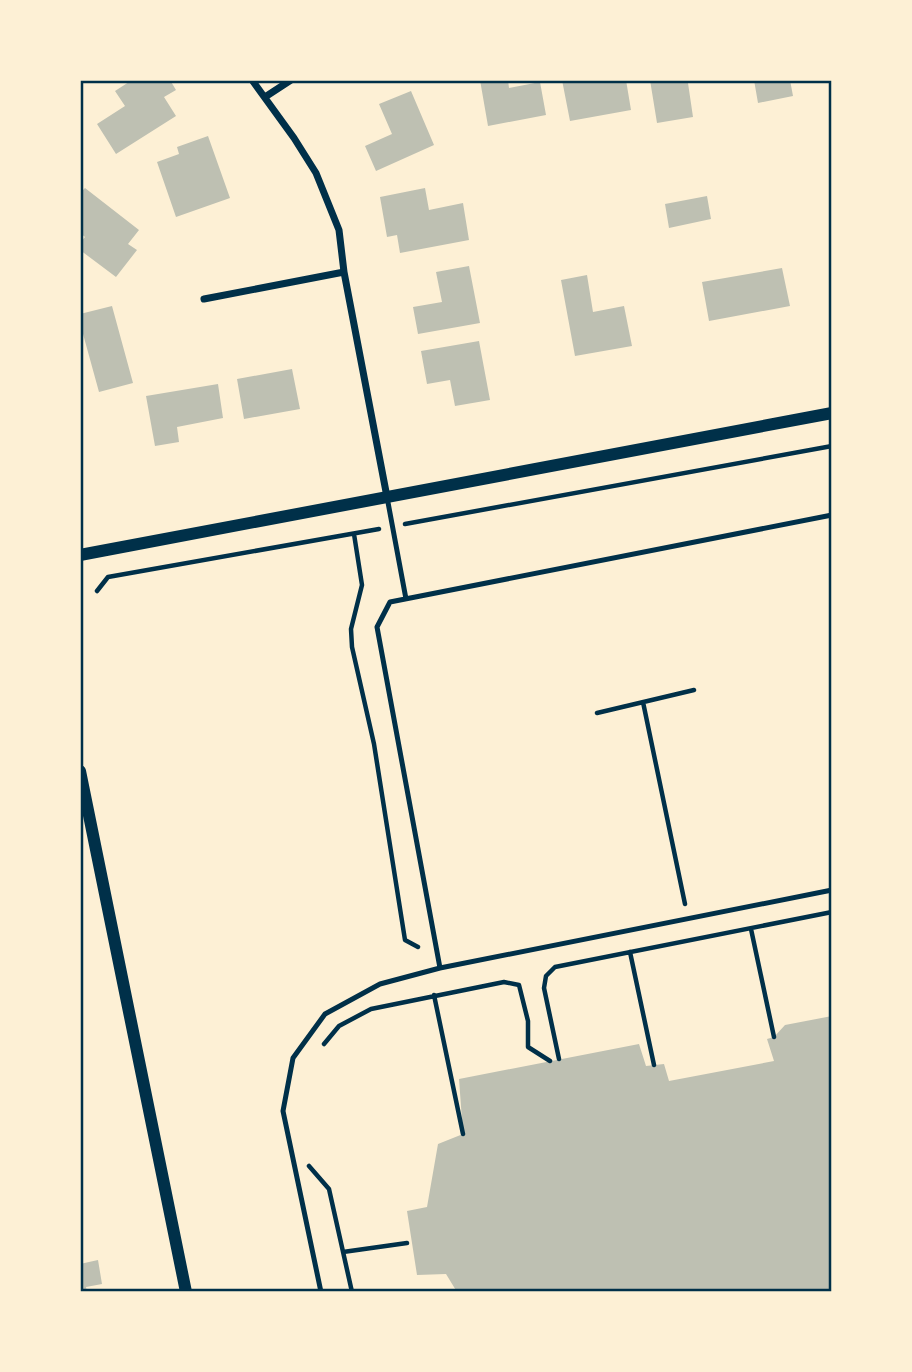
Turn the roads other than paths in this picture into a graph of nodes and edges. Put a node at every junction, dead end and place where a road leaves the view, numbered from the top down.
1 (252, 80) edge
2 (291, 80) edge
3 (265, 97) junction
4 (344, 272) junction
5 (204, 299) dead end
6 (831, 412) edge
7 (387, 497) junction
8 (831, 515) edge
9 (80, 555) edge
10 (405, 599) junction
11 (80, 771) edge
12 (831, 890) edge
13 (440, 968) junction
14 (186, 1292) edge
15 (321, 1292) edge

1 - 3 street
2 - 3 street
3 - 4 street
4 - 5 street
4 - 7 street
6 - 7 street
7 - 9 street
7 - 10 lane
8 - 10 lane
10 - 13 lane
11 - 14 street
12 - 13 lane
13 - 15 lane

